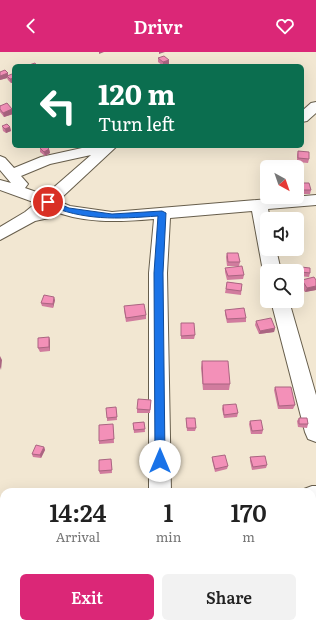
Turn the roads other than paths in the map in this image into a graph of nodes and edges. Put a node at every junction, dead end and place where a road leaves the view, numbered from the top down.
1 (316, 106) edge
2 (304, 116) edge
3 (101, 148) edge
4 (108, 148) edge
5 (0, 161) edge
6 (12, 174) junction
7 (0, 185) edge
8 (29, 194) junction
9 (316, 200) edge
10 (48, 202) junction
11 (258, 204) junction
12 (67, 211) junction
13 (162, 213) junction
14 (260, 214) edge
15 (31, 216) junction
16 (0, 234) edge
17 (282, 308) edge
18 (316, 432) edge
19 (160, 488) edge

1 - 2 street
3 - 6 street
4 - 10 street
5 - 6 street
6 - 8 street
7 - 8 street
8 - 10 street
9 - 11 street
10 - 12 street
10 - 15 street
11 - 13 street
11 - 14 street
12 - 13 street
12 - 15 street
13 - 19 street
15 - 16 street
17 - 18 street

